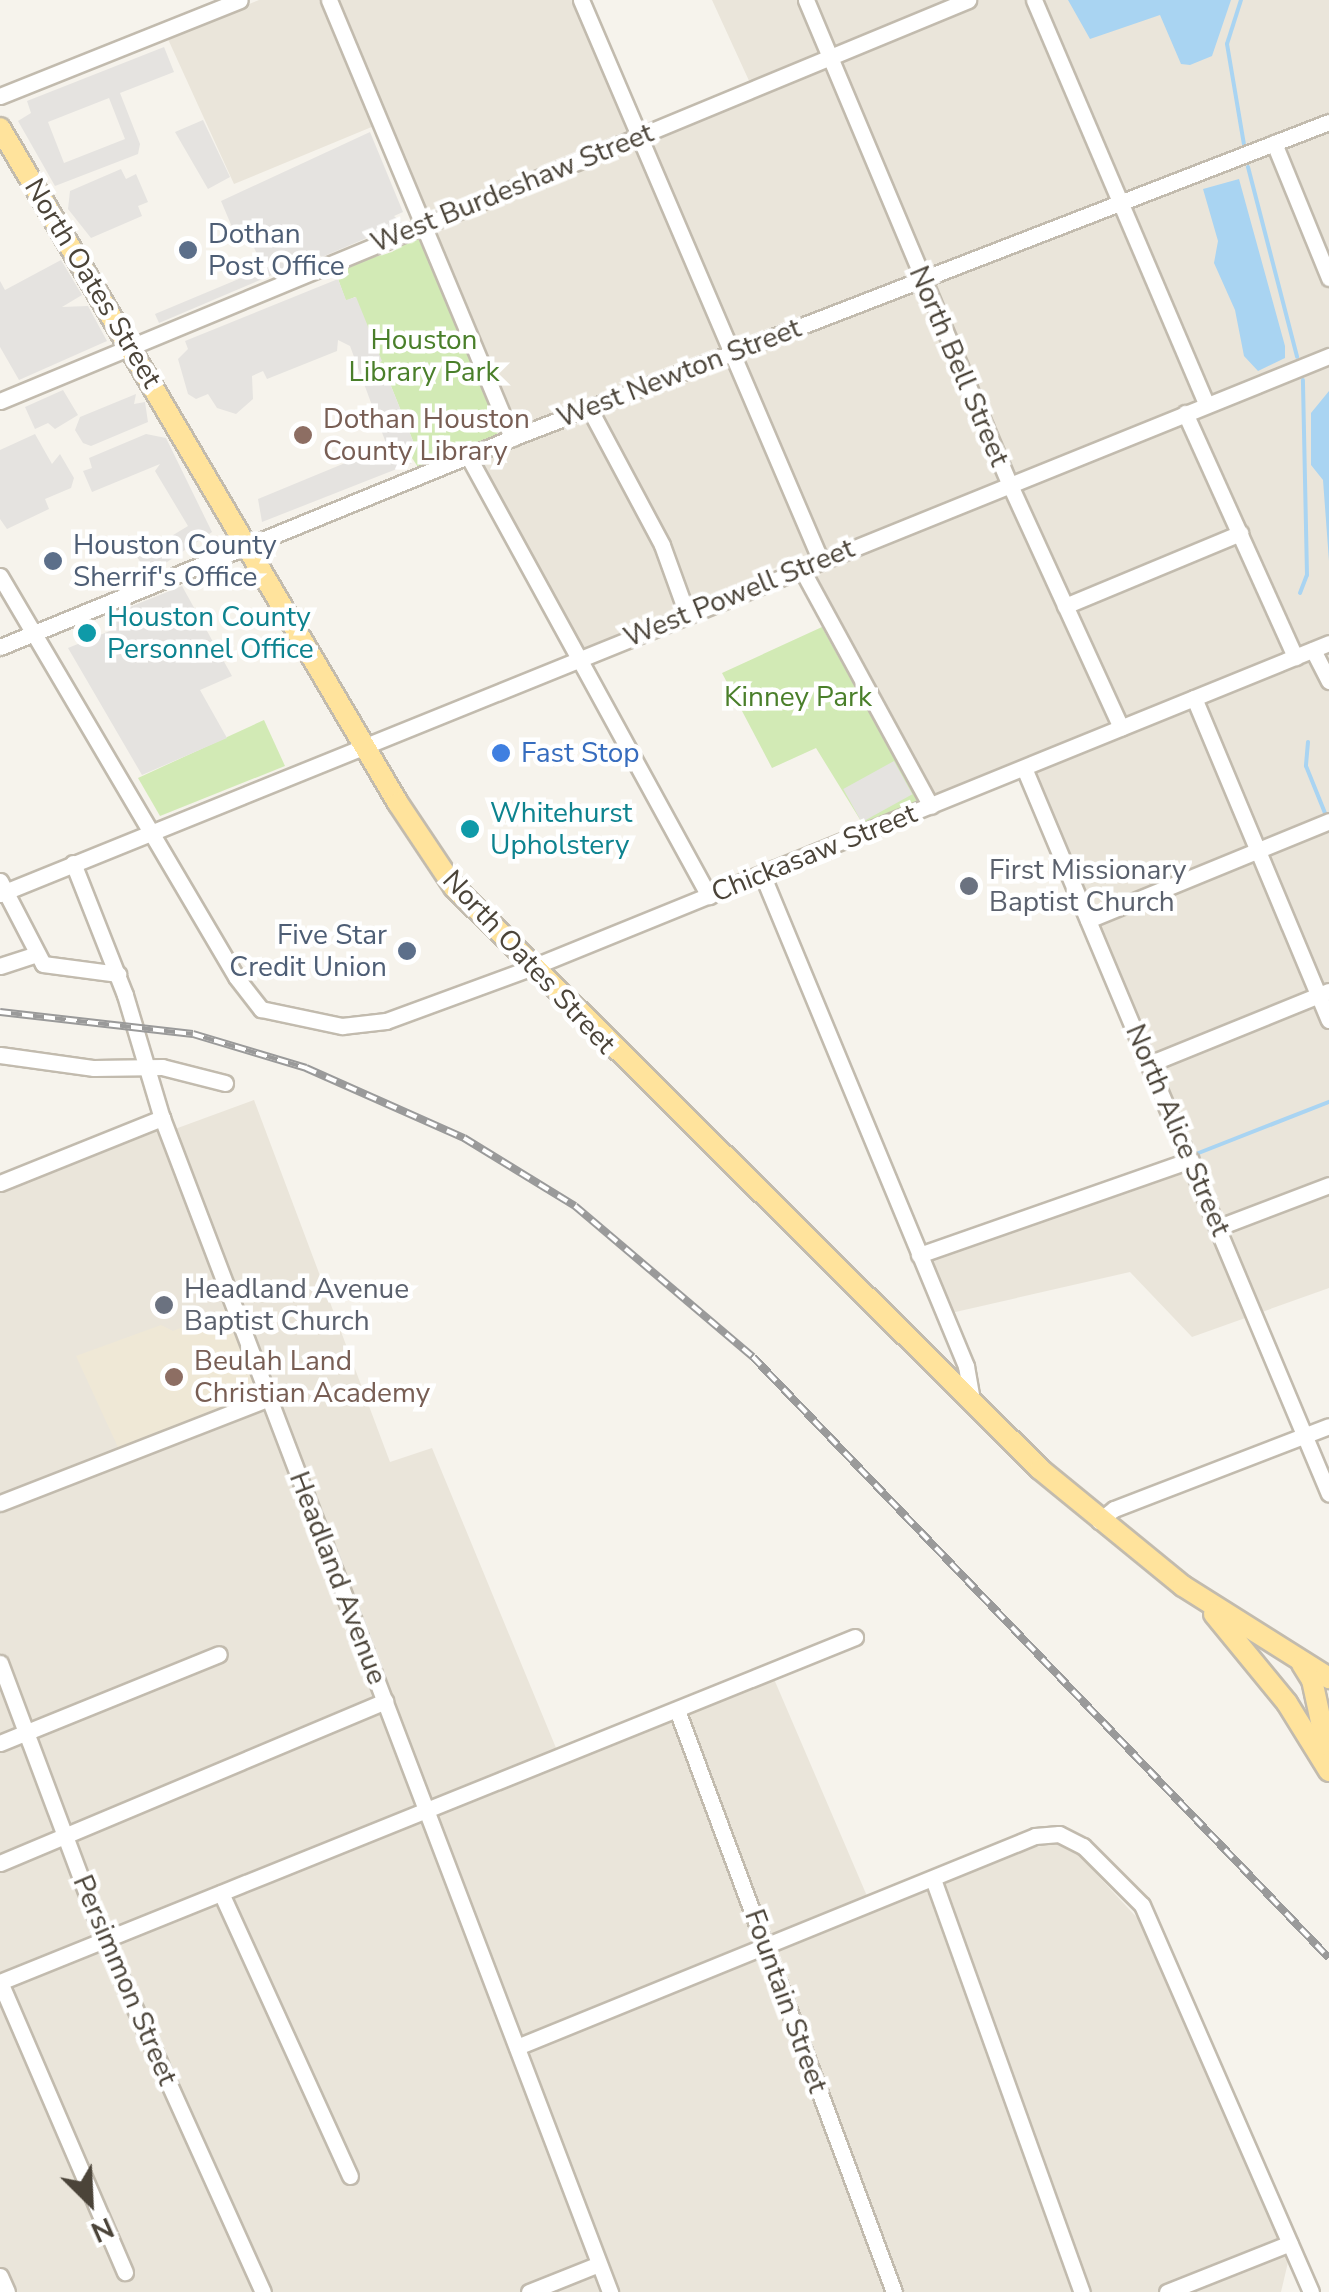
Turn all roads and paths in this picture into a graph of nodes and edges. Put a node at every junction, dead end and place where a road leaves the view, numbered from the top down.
1 (240, 0) edge
2 (328, 0) edge
3 (582, 0) edge
4 (806, 0) edge
5 (968, 0) edge
6 (1034, 0) edge
7 (830, 56) junction
8 (0, 96) edge
9 (1329, 122) edge
10 (0, 128) edge
11 (640, 136) junction
12 (1274, 143) junction
13 (1120, 202) junction
14 (423, 224) junction
15 (1329, 278) edge
16 (922, 279) junction
17 (132, 346) junction
18 (732, 353) junction
19 (1329, 356) edge
20 (0, 400) edge
21 (1206, 404) junction
22 (589, 408) junction
23 (1185, 412) junction
24 (512, 438) junction
25 (468, 456) junction
26 (1009, 484) junction
27 (1240, 533) junction
28 (249, 547) junction
29 (820, 560) junction
30 (801, 568) junction
31 (0, 576) edge
32 (1065, 606) junction
33 (687, 614) junction
34 (33, 634) junction
35 (1321, 646) edge
36 (0, 647) edge
37 (1295, 657) junction
38 (579, 658) junction
39 (1329, 681) edge
40 (1194, 698) junction
41 (1121, 728) junction
42 (364, 746) junction
43 (1024, 768) junction
44 (931, 806) junction
45 (1329, 821) edge
46 (149, 832) junction
47 (1258, 851) junction
48 (72, 863) junction
49 (762, 874) junction
50 (2, 889) edge
51 (709, 896) junction
52 (1088, 920) junction
53 (34, 955) junction
54 (0, 966) edge
55 (530, 968) junction
56 (118, 974) junction
57 (1324, 993) edge
58 (1329, 1020) edge
59 (0, 1055) edge
60 (1149, 1064) junction
61 (144, 1068) junction
62 (225, 1083) dead end
63 (162, 1118) junction
64 (1191, 1160) junction
65 (0, 1183) edge
66 (1329, 1184) edge
67 (1219, 1227) junction
68 (920, 1255) junction
69 (270, 1398) junction
70 (972, 1402) junction
71 (1329, 1426) edge
72 (1306, 1435) junction
73 (1329, 1494) edge
74 (0, 1503) edge
75 (1098, 1521) junction
76 (1204, 1600) junction
77 (854, 1638) dead end
78 (219, 1654) dead end
79 (0, 1663) edge
80 (1323, 1678) edge
81 (384, 1702) junction
82 (676, 1710) junction
83 (1329, 1718) edge
84 (1304, 1726) junction
85 (26, 1733) junction
86 (0, 1743) edge
87 (1327, 1746) edge
88 (1329, 1772) edge
89 (426, 1810) junction
90 (66, 1836) junction
91 (0, 1864) edge
92 (933, 1879) junction
93 (222, 1893) junction
94 (104, 1940) junction
95 (766, 1946) junction
96 (0, 1982) edge
97 (517, 2047) junction
98 (350, 2176) dead end
99 (1290, 2243) junction
100 (599, 2264) junction
101 (125, 2272) dead end
102 (0, 2276) edge
103 (7, 2292) edge
104 (262, 2292) edge
105 (529, 2292) edge
106 (610, 2292) edge
107 (894, 2292) edge
108 (1082, 2292) edge
109 (1166, 2292) edge
110 (1310, 2292) edge

1 - 8 street
2 - 14 street
3 - 11 street
4 - 7 street, North Bell Street
5 - 7 street, West Burdeshaw Street
6 - 13 street
7 - 11 street, West Burdeshaw Street
7 - 16 street, North Bell Street
9 - 12 street, West Newton Street
10 - 17 main road, North Oates Street
11 - 14 street, West Burdeshaw Street
11 - 18 street
12 - 13 street, West Newton Street
12 - 15 street
13 - 16 street, West Newton Street
13 - 21 street
14 - 17 street, West Burdeshaw Street
14 - 24 street
16 - 18 street, West Newton Street
16 - 26 street, North Bell Street
17 - 20 street, West Burdeshaw Street
17 - 28 main road, North Oates Street
18 - 22 street, West Newton Street
18 - 29 street
19 - 21 street, West Powell Street
21 - 23 street, West Powell Street
22 - 24 street, West Newton Street
22 - 33 street
23 - 26 street, West Powell Street
23 - 27 street
24 - 25 street, West Newton Street
25 - 28 street, West Newton Street
25 - 38 street
26 - 29 street, West Powell Street
26 - 32 street, North Bell Street
27 - 32 street
27 - 37 street
28 - 34 street, West Newton Street
28 - 42 main road, North Oates Street
29 - 30 street, West Powell Street
30 - 33 street, West Powell Street
30 - 44 street
31 - 34 street
32 - 41 street, North Bell Street
33 - 38 street, West Powell Street
34 - 36 street, West Newton Street
34 - 46 street
35 - 37 street, Chickasaw Street
35 - 39 street
37 - 40 street, Chickasaw Street
38 - 42 street, West Powell Street
38 - 51 street
40 - 41 street, Chickasaw Street
40 - 47 street
41 - 43 street, Chickasaw Street
42 - 46 street, West Powell Street
42 - 55 main road, North Oates Street
43 - 44 street, Chickasaw Street
43 - 52 street, North Alice Street
44 - 49 street, Chickasaw Street
45 - 47 street
46 - 48 street, West Powell Street
46 - 55 street, Chickasaw Street
47 - 52 street
47 - 57 street
48 - 50 street, West Powell Street
48 - 56 street, Headland Avenue
49 - 51 street, Chickasaw Street
49 - 68 street
50 - 53 street
51 - 55 street, Chickasaw Street
52 - 60 street, North Alice Street
53 - 54 street
53 - 56 street
55 - 70 main road, North Oates Street
56 - 61 street, Headland Avenue
57 - 58 street
57 - 60 street
59 - 61 street
60 - 64 street, North Alice Street
61 - 62 street
61 - 63 street, Headland Avenue
63 - 65 street
63 - 69 street, Headland Avenue
64 - 67 street, North Alice Street
64 - 68 street
66 - 67 street
67 - 72 street, North Alice Street
68 - 70 street
69 - 74 street
69 - 81 street, Headland Avenue
70 - 75 main road, North Oates Street
71 - 72 street
72 - 73 street, North Alice Street
72 - 75 street
75 - 76 main road, North Oates Street
76 - 80 main road
76 - 84 main road
77 - 82 street
78 - 85 street
79 - 85 street, Persimmon Street
80 - 84 main road
80 - 87 main road
81 - 89 street, Headland Avenue
81 - 90 street
82 - 89 street
82 - 95 street, Fountain Street
83 - 87 main road
84 - 88 main road
85 - 86 street
85 - 90 street, Persimmon Street
89 - 93 street
89 - 97 street, Headland Avenue
90 - 91 street
90 - 94 street, Persimmon Street
92 - 95 street
92 - 99 street
92 - 108 street
93 - 94 street
93 - 98 street
94 - 96 street
94 - 104 street, Persimmon Street
95 - 97 street
95 - 107 street, Fountain Street
96 - 101 street
97 - 100 street, Headland Avenue
99 - 109 street
99 - 110 street
100 - 105 street
100 - 106 street, Headland Avenue
102 - 103 street

